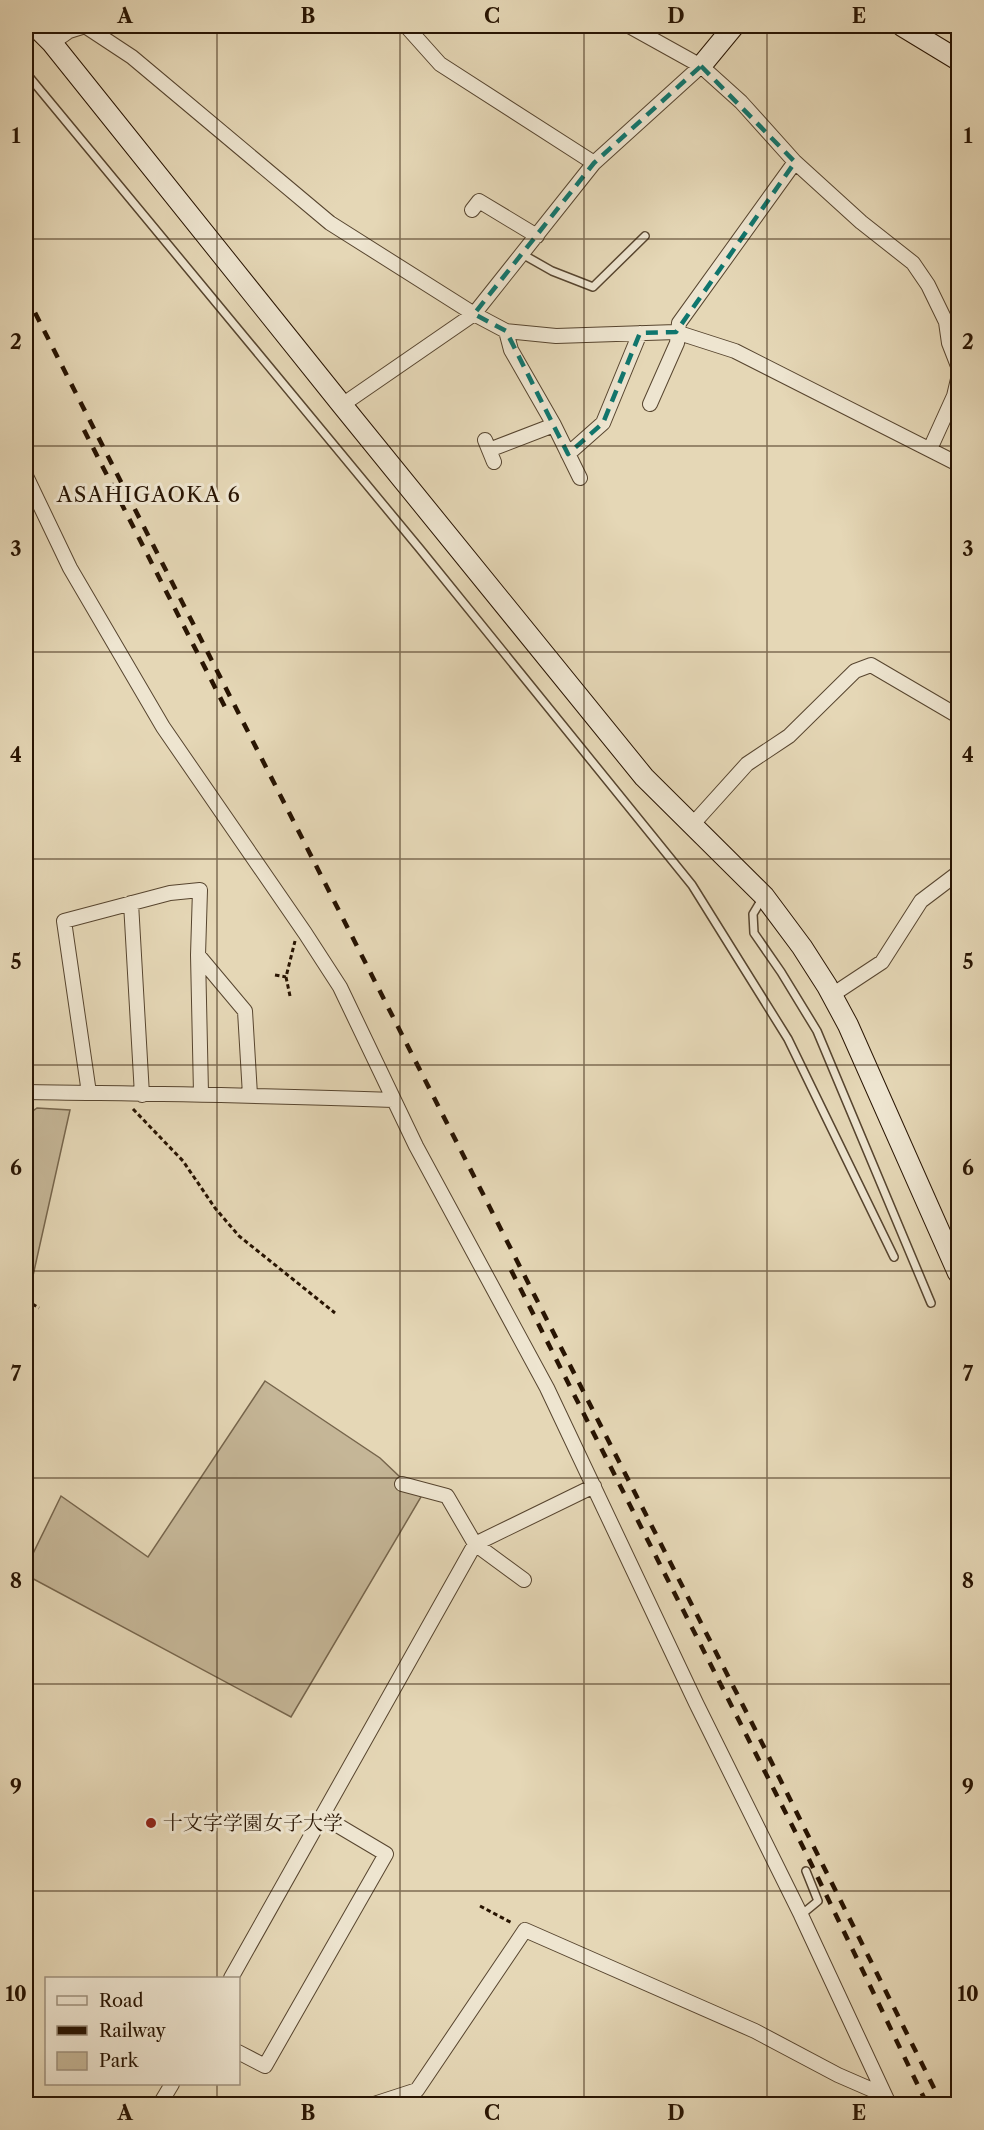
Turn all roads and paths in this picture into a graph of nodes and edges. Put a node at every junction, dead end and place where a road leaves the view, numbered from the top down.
1 (34, 26) edge
2 (406, 26) edge
3 (629, 26) edge
4 (734, 26) edge
5 (902, 26) edge
6 (52, 44) junction
7 (958, 60) edge
8 (701, 66) junction
9 (26, 73) edge
10 (795, 162) junction
11 (594, 163) junction
12 (472, 210) dead end
13 (537, 236) junction
14 (645, 236) dead end
15 (522, 254) junction
16 (474, 314) junction
17 (506, 331) junction
18 (676, 332) junction
19 (640, 333) junction
20 (958, 366) edge
21 (958, 379) edge
22 (650, 404) dead end
23 (342, 405) junction
24 (554, 425) junction
25 (930, 449) junction
26 (490, 451) dead end
27 (568, 454) junction
28 (958, 464) edge
29 (26, 476) edge
30 (580, 478) dead end
31 (958, 716) edge
32 (692, 825) junction
33 (958, 873) edge
34 (764, 896) junction
35 (131, 903) junction
36 (294, 942) dead end
37 (198, 955) junction
38 (275, 975) dead end
39 (286, 976) junction
40 (832, 995) junction
41 (290, 996) dead end
42 (26, 1092) edge
43 (89, 1093) junction
44 (201, 1093) junction
45 (119, 1094) junction
46 (142, 1095) junction
47 (250, 1095) junction
48 (393, 1100) junction
49 (894, 1257) dead end
50 (958, 1273) edge
51 (26, 1300) edge
52 (931, 1302) dead end
53 (39, 1308) dead end
54 (335, 1313) dead end
55 (402, 1485) dead end
56 (594, 1486) junction
57 (475, 1544) junction
58 (524, 1580) dead end
59 (322, 1816) junction
60 (806, 1871) dead end
61 (480, 1906) dead end
62 (801, 1915) junction
63 (525, 1930) junction
64 (232, 1977) edge
65 (240, 2053) edge
66 (171, 2085) edge
67 (887, 2100) edge
68 (160, 2104) edge
69 (375, 2104) edge

1 - 6 street
2 - 11 street
3 - 8 street
4 - 8 street
5 - 7 street
6 - 16 street
6 - 23 street
8 - 10 street
8 - 11 street
9 - 49 lane
10 - 18 street
10 - 20 street
11 - 13 street
12 - 13 street
13 - 15 street
14 - 15 lane
15 - 16 street
16 - 17 street
16 - 23 street
17 - 19 street
17 - 24 street
18 - 19 street
18 - 22 street
18 - 25 street
19 - 27 street
21 - 25 street
23 - 32 street
24 - 26 street
24 - 27 street
25 - 28 street
27 - 30 street
29 - 48 street
31 - 32 street
32 - 34 street
33 - 40 street
34 - 40 street
34 - 52 lane
35 - 37 street
35 - 43 street
35 - 46 street
36 - 39 path
37 - 44 street
37 - 47 street
38 - 39 path
39 - 41 path
40 - 50 street
42 - 43 street
43 - 45 street
44 - 46 street
44 - 47 street
45 - 46 street
45 - 54 path
47 - 48 street
48 - 56 street
51 - 53 path
55 - 57 street
56 - 57 street
56 - 62 street
57 - 58 street
57 - 59 street
59 - 64 street
59 - 65 street
60 - 62 lane
61 - 63 path
62 - 67 street
63 - 67 street
63 - 69 street
66 - 68 street

